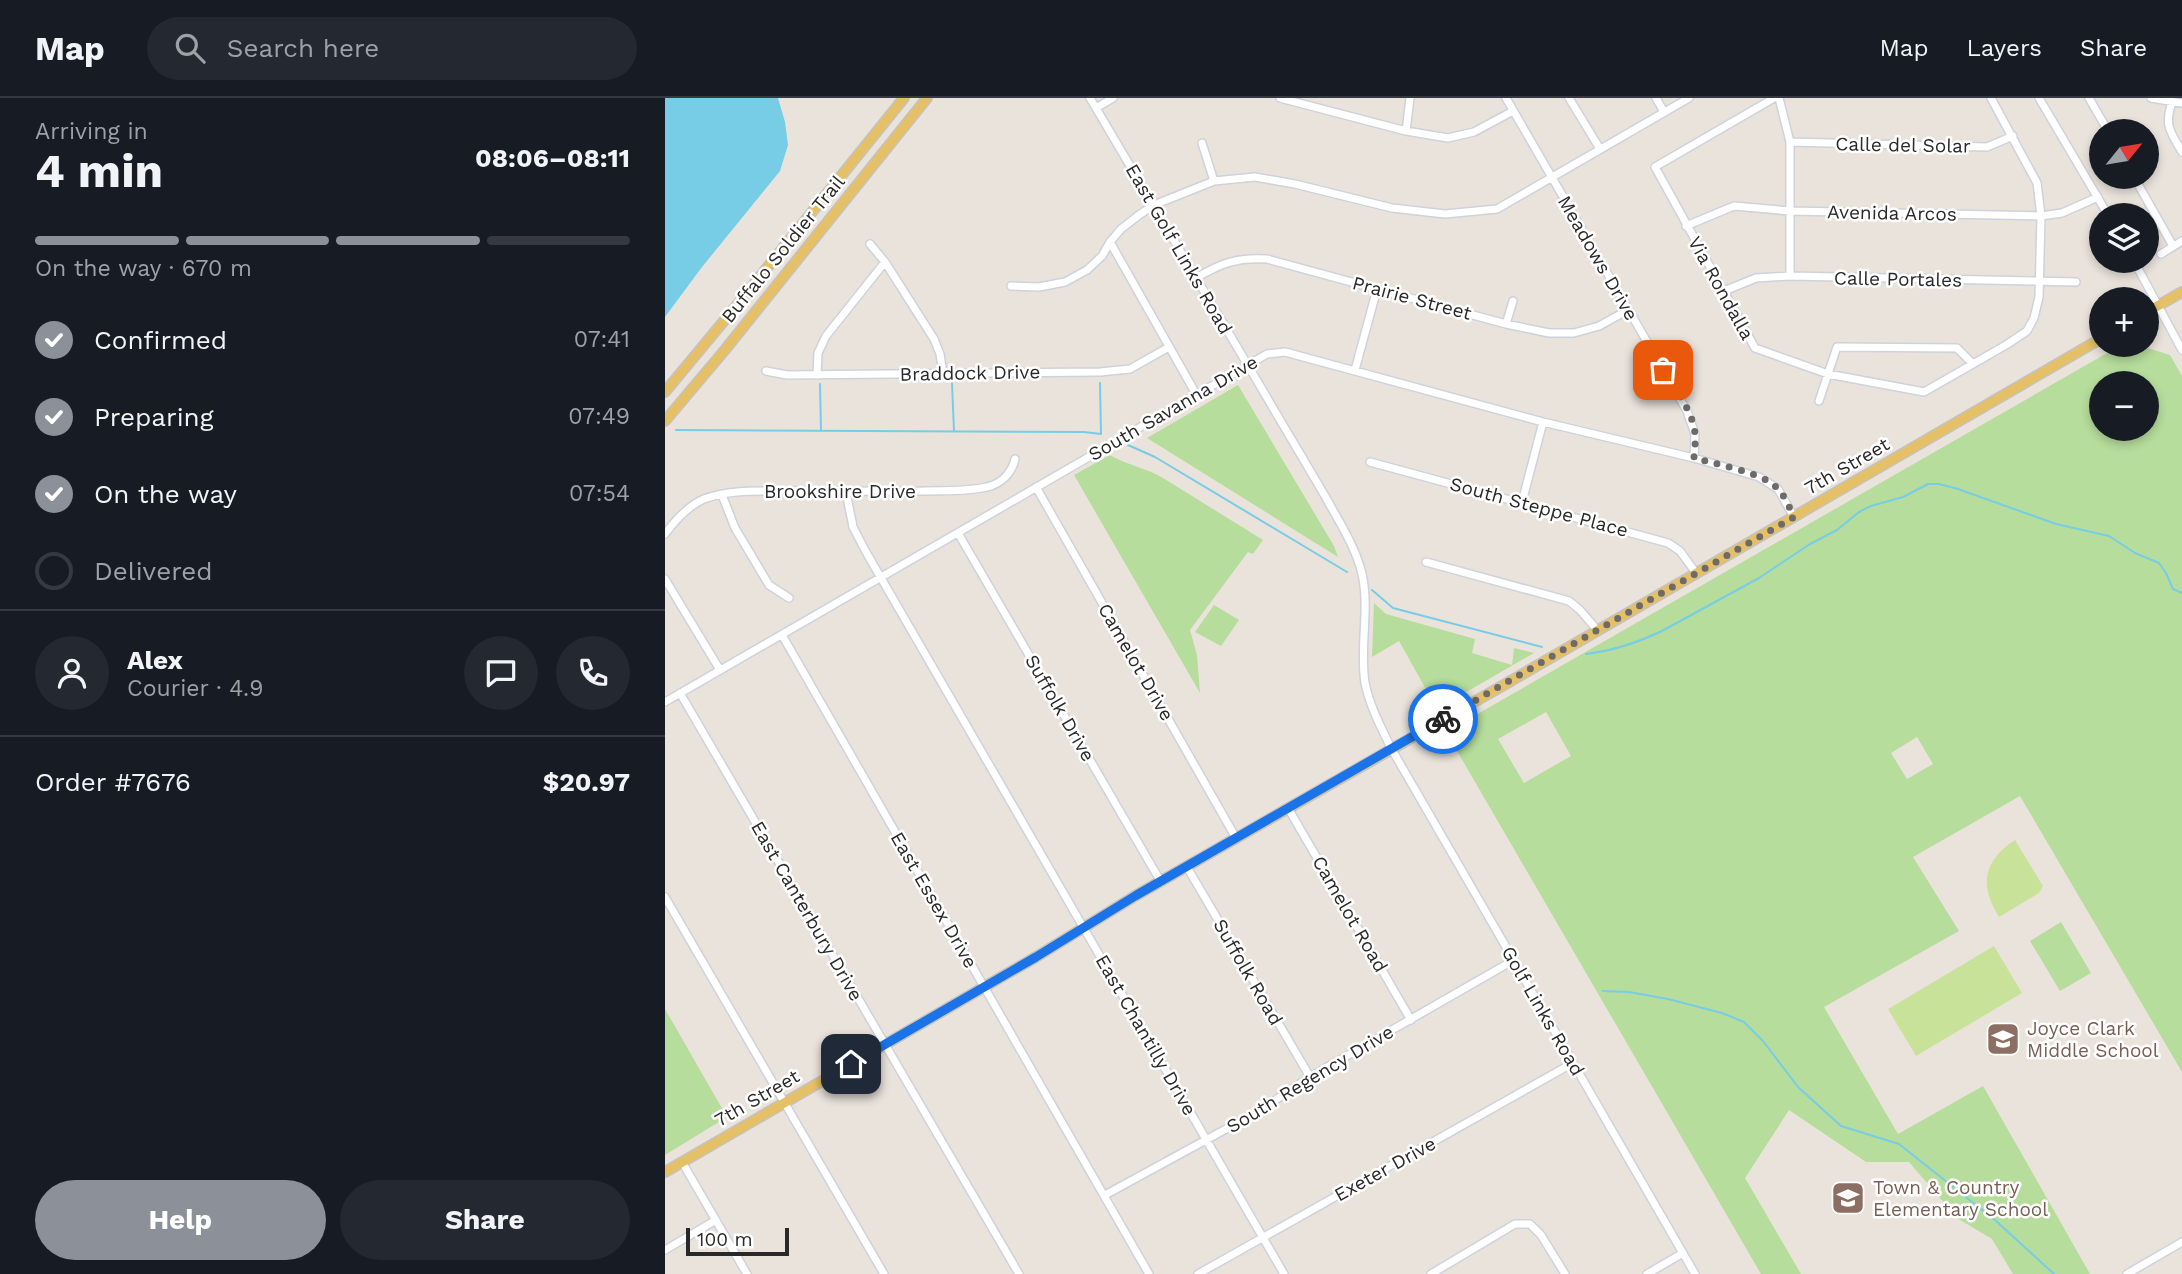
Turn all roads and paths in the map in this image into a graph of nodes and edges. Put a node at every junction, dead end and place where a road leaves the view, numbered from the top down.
1 (904, 98) edge
2 (927, 98) edge
3 (1090, 98) edge
4 (1113, 98) edge
5 (1280, 98) edge
6 (1410, 98) edge
7 (1506, 98) edge
8 (1569, 98) edge
9 (1656, 98) edge
10 (1689, 98) edge
11 (1776, 98) edge
12 (1991, 98) edge
13 (2039, 98) edge
14 (2151, 98) edge
15 (2091, 99) edge
16 (2172, 102) junction
17 (2182, 103) edge
18 (1096, 108) junction
19 (1514, 111) junction
20 (1664, 112) junction
21 (2102, 119) edge
22 (1406, 131) junction
23 (2013, 136) junction
24 (1790, 142) junction
25 (1202, 143) dead end
26 (1600, 149) junction
27 (2182, 152) edge
28 (1552, 178) junction
29 (1214, 181) junction
30 (2141, 189) edge
31 (2098, 197) junction
32 (2101, 203) edge
33 (1154, 205) junction
34 (1790, 211) junction
35 (2041, 216) junction
36 (1686, 226) junction
37 (2182, 241) edge
38 (1110, 242) junction
39 (870, 244) dead end
40 (2173, 246) junction
41 (2161, 254) dead end
42 (885, 262) junction
43 (1790, 276) junction
44 (1196, 278) junction
45 (2039, 281) junction
46 (2075, 282) dead end
47 (1011, 286) dead end
48 (1377, 289) junction
49 (1724, 291) junction
50 (2182, 292) edge
51 (1513, 301) dead end
52 (2159, 305) joint
53 (1627, 310) junction
54 (1506, 324) junction
55 (2089, 346) edge
56 (1169, 347) junction
57 (2182, 350) edge
58 (1972, 363) junction
59 (1247, 365) junction
60 (1355, 370) junction
61 (766, 371) dead end
62 (943, 374) junction
63 (1828, 374) junction
64 (817, 375) junction
65 (665, 392) edge
66 (1196, 394) junction
67 (1819, 401) dead end
68 (665, 421) edge
69 (1543, 422) junction
70 (1694, 458) junction
71 (1015, 459) dead end
72 (1370, 462) dead end
73 (1036, 487) junction
74 (846, 492) junction
75 (722, 495) junction
76 (1522, 502) junction
77 (1794, 517) junction
78 (958, 533) junction
79 (665, 534) edge
80 (1426, 562) dead end
81 (1696, 573) junction
82 (882, 578) junction
83 (665, 579) edge
84 (789, 598) dead end
85 (1598, 631) junction
86 (782, 635) junction
87 (720, 670) junction
88 (680, 693) junction
89 (665, 702) edge
90 (1391, 748) junction
91 (1288, 808) junction
92 (1236, 838) junction
93 (1187, 867) junction
94 (1161, 882) junction
95 (665, 897) edge
96 (1083, 926) junction
97 (1514, 960) junction
98 (984, 986) junction
99 (1411, 1020) junction
100 (885, 1044) junction
101 (1573, 1063) junction
102 (1310, 1077) junction
103 (785, 1102) junction
104 (1206, 1140) junction
105 (682, 1162) junction
106 (665, 1172) edge
107 (1105, 1195) junction
108 (716, 1220) junction
109 (1263, 1237) junction
110 (2182, 1242) edge
111 (665, 1250) edge
112 (1683, 1253) junction
113 (747, 1274) edge
114 (884, 1274) edge
115 (1019, 1274) edge
116 (1149, 1274) edge
117 (1198, 1274) edge
118 (1284, 1274) edge
119 (1431, 1274) edge
120 (1565, 1274) edge
121 (1647, 1274) edge
122 (1695, 1274) edge
123 (2127, 1274) edge

1 - 65 main road, Buffalo Soldier Trail
2 - 68 main road, Buffalo Soldier Trail
3 - 18 street, East Golf Links Road
4 - 18 street
5 - 22 street
6 - 22 street
7 - 19 street, Meadows Drive
8 - 26 street
9 - 20 street
10 - 20 street
11 - 24 street
11 - 36 street, Via Rondalla
12 - 23 street, Via Rondalla
13 - 31 street
14 - 16 street
15 - 21 street
16 - 17 street
16 - 27 street
18 - 33 street, East Golf Links Road
19 - 22 street
19 - 28 street, Meadows Drive
20 - 26 street
23 - 24 street, Calle del Solar
23 - 35 street, Via Rondalla
24 - 34 street
25 - 29 street
26 - 28 street
28 - 29 street
28 - 53 street, Meadows Drive
29 - 33 street
30 - 40 street
31 - 32 street
31 - 35 street, Avenida Arcos
33 - 38 street
33 - 44 street, East Golf Links Road
34 - 35 street, Avenida Arcos
34 - 36 street, Avenida Arcos
34 - 43 street
35 - 45 street, Via Rondalla
36 - 49 street, Via Rondalla
37 - 40 street
38 - 47 street
38 - 56 street
39 - 42 street
40 - 41 street
42 - 62 street
42 - 64 street
43 - 45 street, Calle Portales
43 - 49 street, Calle Portales
44 - 48 street, Prairie Street
44 - 59 street, East Golf Links Road
45 - 46 street, Calle Portales
45 - 58 street, Via Rondalla
48 - 54 street, Prairie Street
48 - 60 street
49 - 63 street, Via Rondalla
50 - 52 main road
51 - 54 street
52 - 57 street
53 - 54 street, Prairie Street
53 - 70 street, Meadows Drive
55 - 77 main road, 7th Street
56 - 62 street, Braddock Drive
56 - 66 street
58 - 63 street, Via Rondalla
58 - 63 street
59 - 60 street, South Savanna Drive
59 - 66 street, South Savanna Drive
59 - 90 street, East Golf Links Road
60 - 69 street, South Savanna Drive
61 - 64 street, Braddock Drive
62 - 64 street, Braddock Drive
63 - 67 street
66 - 73 street, South Savanna Drive
69 - 70 street, South Savanna Drive
69 - 76 street
70 - 77 street, South Savanna Drive
71 - 74 street, Brookshire Drive
72 - 76 street, South Steppe Place
73 - 78 street, South Savanna Drive
73 - 92 street, Camelot Drive
74 - 75 street, Brookshire Drive
74 - 82 street, East Chantilly Drive
75 - 79 street, Brookshire Drive
75 - 84 street
76 - 81 street, South Steppe Place
77 - 81 main road, 7th Street
78 - 82 street, South Savanna Drive
78 - 94 street, Suffolk Drive
80 - 85 street
81 - 85 main road, 7th Street
82 - 86 street, South Savanna Drive
82 - 96 street, East Chantilly Drive
83 - 87 street
85 - 90 main road, 7th Street
86 - 87 street, South Savanna Drive
86 - 98 street, East Essex Drive
87 - 88 street, South Savanna Drive
88 - 89 street, South Savanna Drive
88 - 100 street, East Canterbury Drive
90 - 91 main road, 7th Street
90 - 97 street, Golf Links Road
91 - 92 main road, 7th Street
91 - 99 street, Camelot Road
92 - 93 main road, 7th Street
93 - 94 main road, 7th Street
93 - 102 street, Suffolk Road
94 - 96 main road, 7th Street
95 - 103 street
96 - 98 main road, 7th Street
96 - 104 street, East Chantilly Drive
97 - 99 street, South Regency Drive
97 - 101 street, Golf Links Road
98 - 100 main road, 7th Street
98 - 107 street, East Essex Drive
99 - 102 street, South Regency Drive
100 - 103 main road, 7th Street
100 - 115 street, East Canterbury Drive
101 - 109 street, Exeter Drive
101 - 112 street, Golf Links Road
102 - 104 street, South Regency Drive
103 - 105 main road, 7th Street
103 - 114 street
104 - 107 street, South Regency Drive
104 - 109 street, East Chantilly Drive
105 - 106 main road, 7th Street
105 - 108 street
107 - 116 street, East Essex Drive
108 - 111 street
108 - 113 street
109 - 117 street, Exeter Drive
109 - 118 street, East Chantilly Drive
110 - 123 street
112 - 121 street
112 - 122 street, Golf Links Road
119 - 120 street

